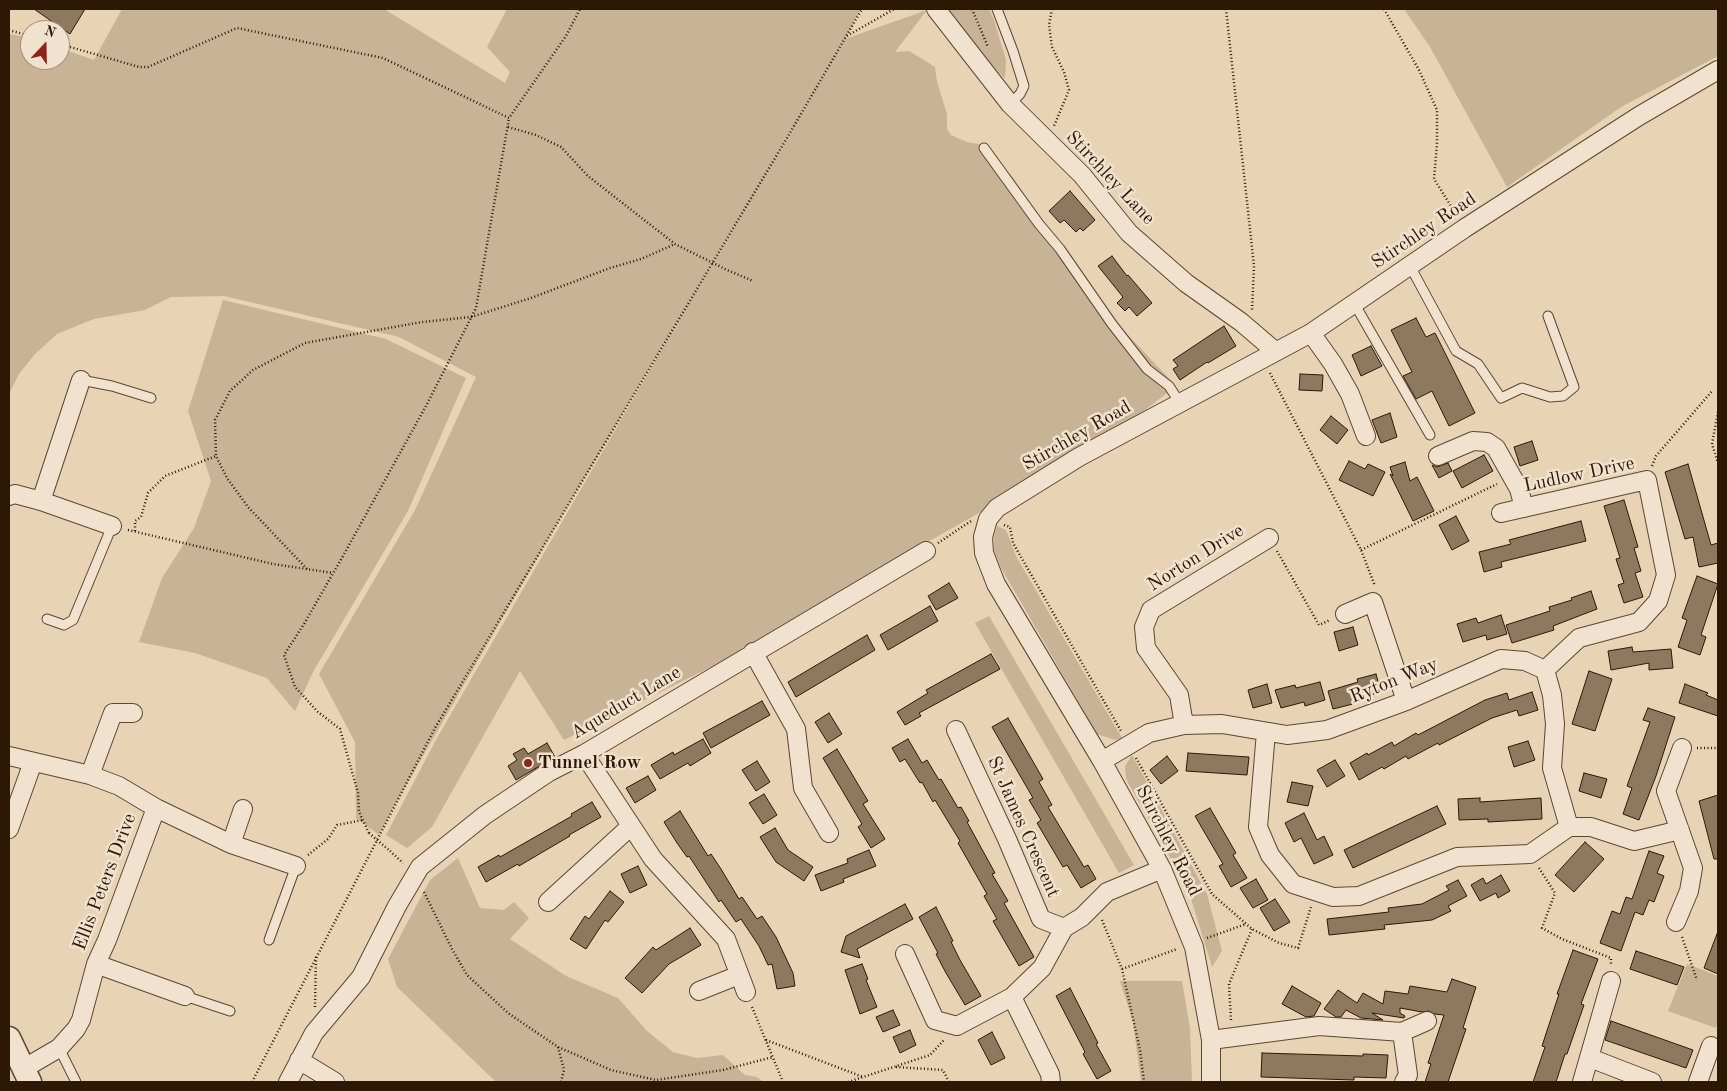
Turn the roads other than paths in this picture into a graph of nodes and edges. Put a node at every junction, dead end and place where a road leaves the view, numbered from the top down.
1 (936, 9) edge
2 (997, 9) edge
3 (1718, 70) edge
4 (1010, 104) junction
5 (984, 148) dead end
6 (1410, 266) junction
7 (1354, 303) junction
8 (1548, 316) dead end
9 (1310, 332) junction
10 (1269, 355) junction
11 (81, 380) joint
12 (151, 398) dead end
13 (1180, 403) junction
14 (1430, 435) dead end
15 (1366, 436) dead end
16 (1438, 456) dead end
17 (9, 496) edge
18 (41, 501) junction
19 (1524, 508) junction
20 (1502, 513) dead end
21 (112, 526) joint
22 (1270, 538) road end
23 (926, 551) road end
24 (1345, 614) road end
25 (47, 619) dead end
26 (753, 652) junction
27 (1545, 670) junction
28 (1406, 702) junction
29 (133, 713) dead end
30 (1184, 724) junction
31 (956, 730) dead end
32 (1266, 732) junction
33 (1682, 748) road end
34 (584, 754) junction
35 (9, 756) edge
36 (1102, 761) junction
37 (33, 762) junction
38 (90, 775) junction
39 (156, 808) junction
40 (242, 809) dead end
41 (632, 826) junction
42 (1569, 827) junction
43 (9, 829) edge
44 (1680, 830) junction
45 (829, 833) dead end
46 (232, 844) junction
47 (296, 866) joint
48 (1162, 869) junction
49 (548, 902) dead end
50 (1676, 922) road end
51 (1064, 928) junction
52 (269, 940) dead end
53 (905, 954) dead end
54 (96, 964) junction
55 (739, 975) junction
56 (1611, 981) road end
57 (699, 991) dead end
58 (746, 992) road end
59 (185, 996) joint
60 (1012, 997) junction
61 (230, 1011) dead end
62 (1427, 1021) dead end
63 (1402, 1032) junction
64 (9, 1038) edge
65 (1211, 1040) junction
66 (1711, 1046) dead end
67 (58, 1048) junction
68 (1590, 1058) junction
69 (299, 1060) junction
70 (27, 1075) edge
71 (76, 1082) edge
72 (288, 1082) edge
73 (335, 1082) edge
74 (1051, 1082) edge
75 (1211, 1082) edge
76 (1404, 1082) edge
77 (1582, 1082) edge
78 (1652, 1082) edge
79 (1698, 1082) edge

1 - 4 street, Stirchley Lane
2 - 4 lane
3 - 6 street, Stirchley Road
4 - 10 street, Stirchley Lane
5 - 13 lane
6 - 7 street, Stirchley Road
6 - 8 lane
7 - 9 street, Stirchley Road
7 - 14 lane
9 - 10 street, Stirchley Road
9 - 15 street
10 - 13 street, Stirchley Road
11 - 12 lane
11 - 18 street
13 - 36 street, Stirchley Road
16 - 19 street
17 - 18 street
18 - 21 street
19 - 20 street, Ludlow Drive
19 - 27 street, Ludlow Drive
21 - 25 lane
22 - 30 street, Norton Drive
23 - 26 street, Aqueduct Lane
24 - 28 street
26 - 34 street, Aqueduct Lane
26 - 45 street
27 - 28 street, Ryton Way
27 - 42 street
28 - 32 street, Ryton Way
29 - 38 street
30 - 32 street, Ryton Way
30 - 36 street, Ryton Way
31 - 51 street, St James Crescent
32 - 42 street
33 - 44 street
34 - 41 street
34 - 69 street, Aqueduct Lane
35 - 37 street, Ellis Peters Drive
36 - 48 street, Stirchley Road
37 - 38 street, Ellis Peters Drive
37 - 43 street
38 - 39 street, Ellis Peters Drive
39 - 46 street
39 - 54 street, Ellis Peters Drive
40 - 46 street
41 - 49 street
41 - 55 street
42 - 44 street
44 - 50 street
46 - 47 street
47 - 52 lane
48 - 51 street
48 - 65 street, Stirchley Road
51 - 60 street
53 - 60 street
54 - 59 street
54 - 67 street, Ellis Peters Drive
55 - 57 street
55 - 58 street
56 - 68 street
59 - 61 lane
60 - 74 street
62 - 63 street
63 - 65 street
63 - 76 street
64 - 70 street
65 - 75 street, Stirchley Road
66 - 79 street
67 - 70 street, Ellis Peters Drive
67 - 71 lane
68 - 77 street
68 - 78 street
69 - 72 street, Aqueduct Lane
69 - 73 street

